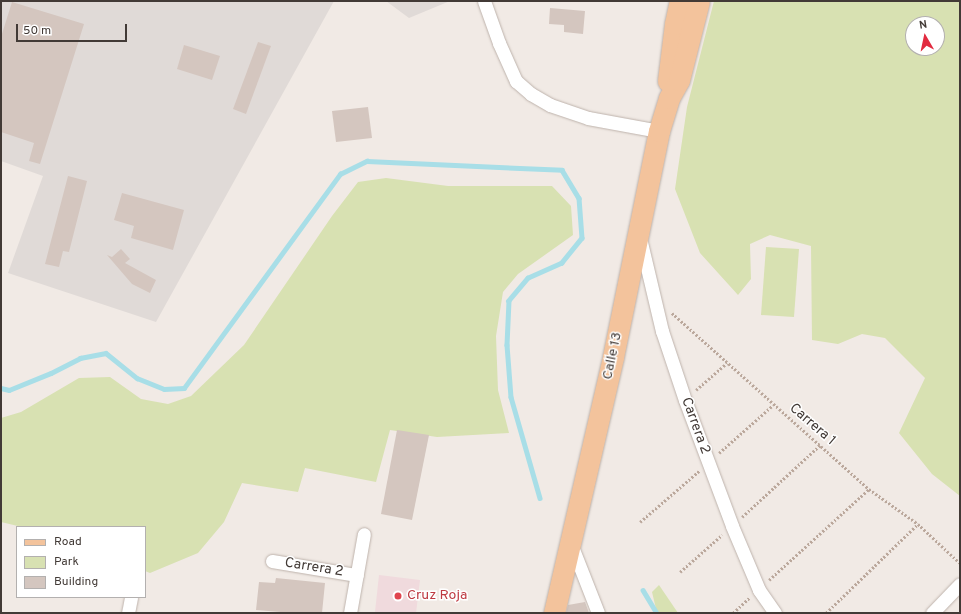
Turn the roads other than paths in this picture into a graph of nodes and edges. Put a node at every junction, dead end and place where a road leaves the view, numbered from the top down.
1 (484, 1) edge
2 (680, 1) edge
3 (699, 1) edge
4 (669, 98) junction
5 (659, 131) junction
6 (638, 230) junction
7 (364, 534) dead end
8 (570, 542) junction
9 (272, 562) dead end
10 (357, 575) junction
11 (960, 584) edge
12 (131, 598) edge
13 (128, 613) edge
14 (350, 613) edge
15 (554, 613) edge
16 (598, 613) edge
17 (775, 613) edge
18 (932, 613) edge

1 - 5 street
2 - 4 main road
3 - 4 main road
4 - 5 main road, Calle 13
5 - 6 main road, Calle 13
6 - 8 main road, Calle 13
6 - 17 street, Carrera 2
7 - 10 street
8 - 15 main road, Calle 13
8 - 16 street
9 - 10 street, Carrera 2
10 - 14 street
11 - 18 street
12 - 13 street

